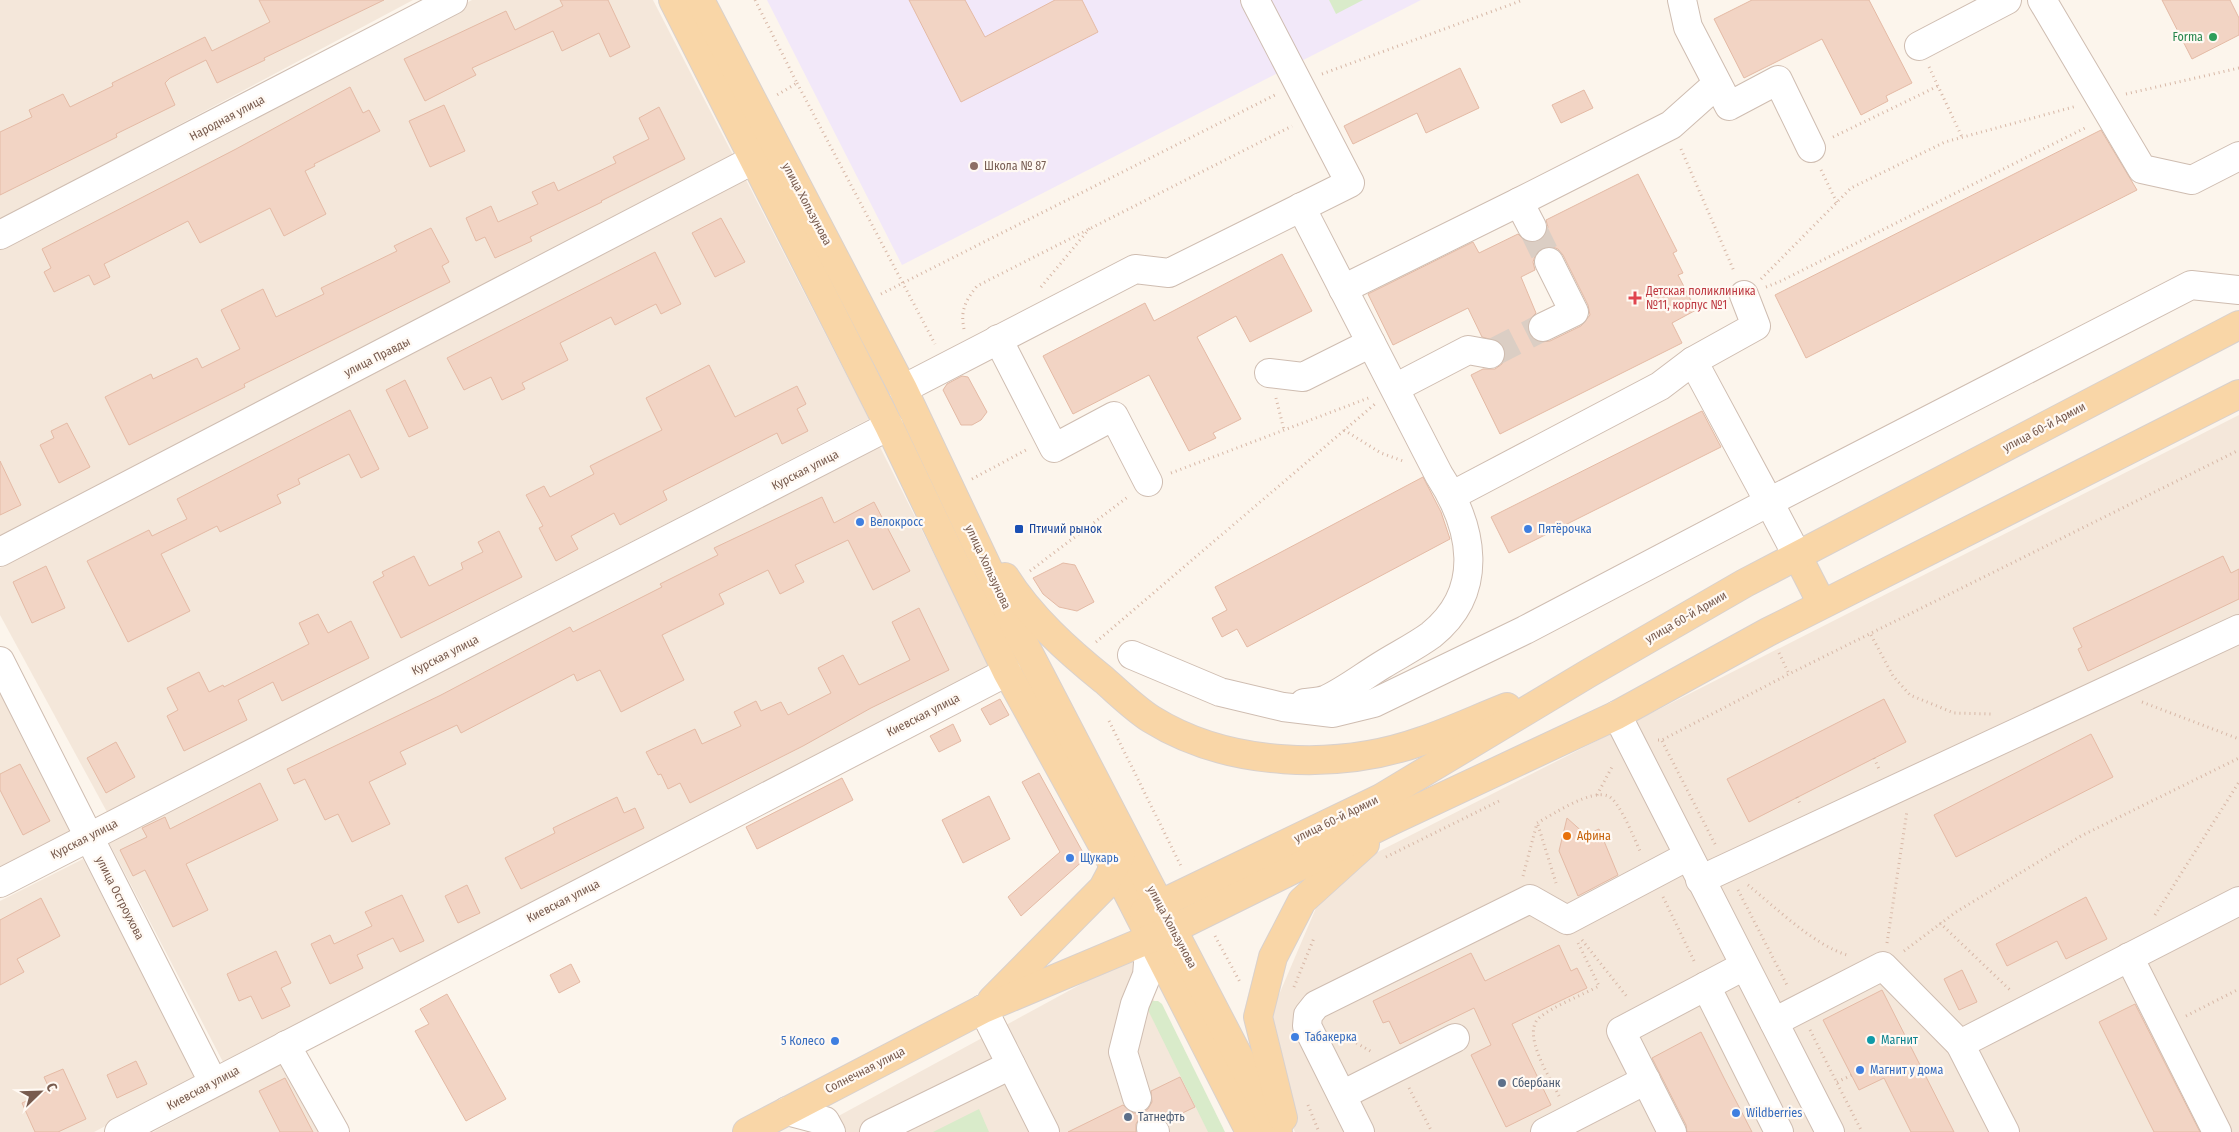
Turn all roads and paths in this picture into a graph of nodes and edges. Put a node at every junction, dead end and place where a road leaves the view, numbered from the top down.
1 (453, 0) edge
2 (673, 0) edge
3 (700, 0) edge
4 (755, 0) edge
5 (1255, 0) edge
6 (1523, 0) edge
7 (1682, 0) edge
8 (2007, 0) edge
9 (2042, 0) edge
10 (1919, 46) joint
11 (2239, 68) edge
12 (797, 83) junction
13 (1298, 83) junction
14 (1717, 84) junction
15 (1938, 86) junction
16 (771, 98) dead end
17 (2105, 108) junction
18 (1314, 114) junction
19 (1671, 125) junction
20 (1962, 137) junction
21 (1811, 148) junction
22 (2239, 156) edge
23 (753, 160) junction
24 (1519, 202) junction
25 (1837, 203) junction
26 (1301, 207) junction
27 (1091, 227) junction
28 (1532, 227) tunnel mouth
29 (0, 235) edge
30 (1549, 262) tunnel mouth
31 (902, 284) junction
32 (1343, 289) junction
33 (2239, 290) edge
34 (1035, 294) dead end
35 (1744, 295) junction
36 (874, 298) dead end
37 (2239, 325) edge
38 (1543, 327) tunnel mouth
39 (998, 340) junction
40 (1371, 343) junction
41 (970, 354) junction
42 (1490, 354) tunnel mouth
43 (1693, 361) junction
44 (946, 366) junction
45 (1269, 373) dead end
46 (1394, 388) junction
47 (903, 389) junction
48 (2239, 394) edge
49 (889, 426) junction
50 (1344, 430) junction
51 (1048, 437) junction
52 (2239, 450) edge
53 (1148, 482) junction
54 (1446, 485) junction
55 (960, 487) junction
56 (1769, 502) junction
57 (0, 552) edge
58 (1798, 557) junction
59 (1026, 574) dead end
60 (1822, 604) junction
61 (2239, 629) edge
62 (1871, 635) junction
63 (1095, 642) dead end
64 (1132, 654) dead end
65 (0, 661) edge
66 (1007, 672) junction
67 (1589, 673) junction
68 (2109, 689) junction
69 (1117, 691) junction
70 (1282, 707) junction
71 (1994, 714) dead end
72 (1622, 726) junction
73 (2239, 739) edge
74 (1662, 740) junction
75 (2239, 758) edge
76 (1912, 781) junction
77 (2239, 782) edge
78 (1597, 795) dead end
79 (1506, 797) dead end
80 (1391, 821) junction
81 (1537, 823) dead end
82 (89, 837) junction
83 (1128, 842) junction
84 (1688, 856) junction
85 (1385, 858) dead end
86 (1114, 866) junction
87 (1727, 867) junction
88 (1700, 880) junction
89 (0, 883) edge
90 (1192, 888) junction
91 (2239, 901) edge
92 (1149, 910) junction
93 (1204, 914) junction
94 (1567, 920) junction
95 (1940, 923) junction
96 (2150, 924) dead end
97 (1318, 929) dead end
98 (1162, 934) junction
99 (2129, 957) junction
100 (1302, 964) dead end
101 (1744, 966) junction
102 (1883, 966) junction
103 (1706, 986) junction
104 (2239, 989) edge
105 (2029, 1008) junction
106 (983, 1009) junction
107 (1799, 1009) junction
108 (1308, 1015) junction
109 (1258, 1017) junction
110 (1644, 1019) junction
111 (1774, 1022) junction
112 (2165, 1026) junction
113 (1455, 1038) dead end
114 (1960, 1044) junction
115 (286, 1045) junction
116 (1011, 1065) junction
117 (1398, 1067) junction
118 (1852, 1075) dead end
119 (1646, 1080) junction
120 (214, 1082) junction
121 (1836, 1082) junction
122 (1342, 1095) junction
123 (1137, 1098) dead end
124 (787, 1111) junction
125 (1571, 1119) junction
126 (119, 1132) edge
127 (335, 1132) edge
128 (747, 1132) edge
129 (831, 1132) edge
130 (874, 1132) edge
131 (1045, 1132) edge
132 (1250, 1132) edge
133 (1278, 1132) edge
134 (1286, 1132) edge
135 (1360, 1132) edge
136 (1432, 1132) edge
137 (1545, 1132) edge
138 (1672, 1132) edge
139 (1779, 1132) edge
140 (1830, 1132) edge
141 (1862, 1132) edge
142 (2005, 1132) edge
143 (2218, 1132) edge

1 - 29 street, Народная улица
2 - 23 main road, улица Хользунова
3 - 47 main road, улица Хользунова
4 - 12 path
5 - 13 street
6 - 13 path
7 - 14 street
8 - 10 street
9 - 17 street
10 - 15 path
11 - 17 path
12 - 16 path
12 - 31 path
13 - 18 street
13 - 31 path
14 - 19 street
14 - 21 street
15 - 20 path
15 - 21 path
17 - 20 path
17 - 22 street
17 - 35 path
18 - 26 street
18 - 27 path
19 - 24 street
19 - 35 path
20 - 25 path
21 - 25 path
23 - 49 main road, улица Хользунова
23 - 57 street, улица Правды
24 - 28 street
24 - 32 street
25 - 35 path
26 - 32 street
26 - 39 street
27 - 34 path
27 - 41 path
30 - 38 street
31 - 36 path
31 - 44 path
32 - 40 street
33 - 56 street
35 - 43 street
37 - 58 main road, улица 60-й Армии
39 - 41 street
39 - 51 street
40 - 45 street
40 - 46 street
41 - 44 street
42 - 46 street
43 - 54 street
43 - 56 street
44 - 47 street
46 - 50 path
46 - 53 path
46 - 54 street
47 - 55 main road, улица Хользунова
48 - 60 main road
49 - 66 main road, улица Хользунова
49 - 82 street, Курская улица
50 - 54 path
50 - 63 path
51 - 53 street
51 - 55 path
52 - 62 path
53 - 59 path
54 - 70 street
55 - 69 main road
55 - 83 main road, улица Хользунова
56 - 58 street
56 - 70 street
58 - 60 main road
58 - 67 main road, улица 60-й Армии
60 - 72 main road
61 - 68 street
62 - 71 path
62 - 74 path
64 - 70 street
65 - 82 street, улица Остроухова
66 - 86 main road, улица Хользунова
66 - 115 street, Киевская улица
67 - 69 main road
67 - 90 main road, улица 60-й Армии
68 - 73 path
68 - 76 street
69 - 90 path
72 - 74 path
72 - 78 path
72 - 80 main road
72 - 84 street
74 - 87 path
75 - 95 path
76 - 87 street
76 - 102 path
77 - 96 path
79 - 85 path
80 - 93 main road
80 - 109 main road
81 - 94 path
82 - 89 street, Курская улица
82 - 120 street, улица Остроухова
83 - 86 main road, Солнечная улица
83 - 92 main road, улица Хользунова
84 - 88 street
84 - 94 street
86 - 92 main road, улица Хользунова
86 - 106 main road, Солнечная улица
87 - 88 street
87 - 102 path
87 - 107 path
88 - 101 street
90 - 92 main road, улица 60-й Армии
91 - 99 street
92 - 98 main road, улица Хользунова
93 - 98 main road
93 - 109 path
94 - 108 street
94 - 110 path
94 - 125 path
95 - 102 path
95 - 105 path
97 - 100 path
98 - 106 main road, Солнечная улица
98 - 123 street
98 - 132 main road, улица Хользунова
98 - 133 main road, улица Хользунова
99 - 105 street
99 - 112 street
101 - 103 street
101 - 111 street
102 - 107 street
102 - 114 street
103 - 110 street
103 - 139 street
104 - 112 path
105 - 114 street
106 - 116 street
106 - 124 main road, Солнечная улица
107 - 111 street
107 - 121 path
108 - 117 path
108 - 122 street
109 - 134 main road
110 - 119 street
111 - 140 street
112 - 143 street
113 - 117 street
114 - 142 street
115 - 120 street, Киевская улица
115 - 127 street
116 - 130 street
116 - 131 street
117 - 122 street
117 - 136 path
118 - 121 path
119 - 125 street
119 - 138 street
120 - 126 street, Киевская улица
121 - 141 path
122 - 135 street
124 - 128 main road, Солнечная улица
124 - 129 street
125 - 137 street

